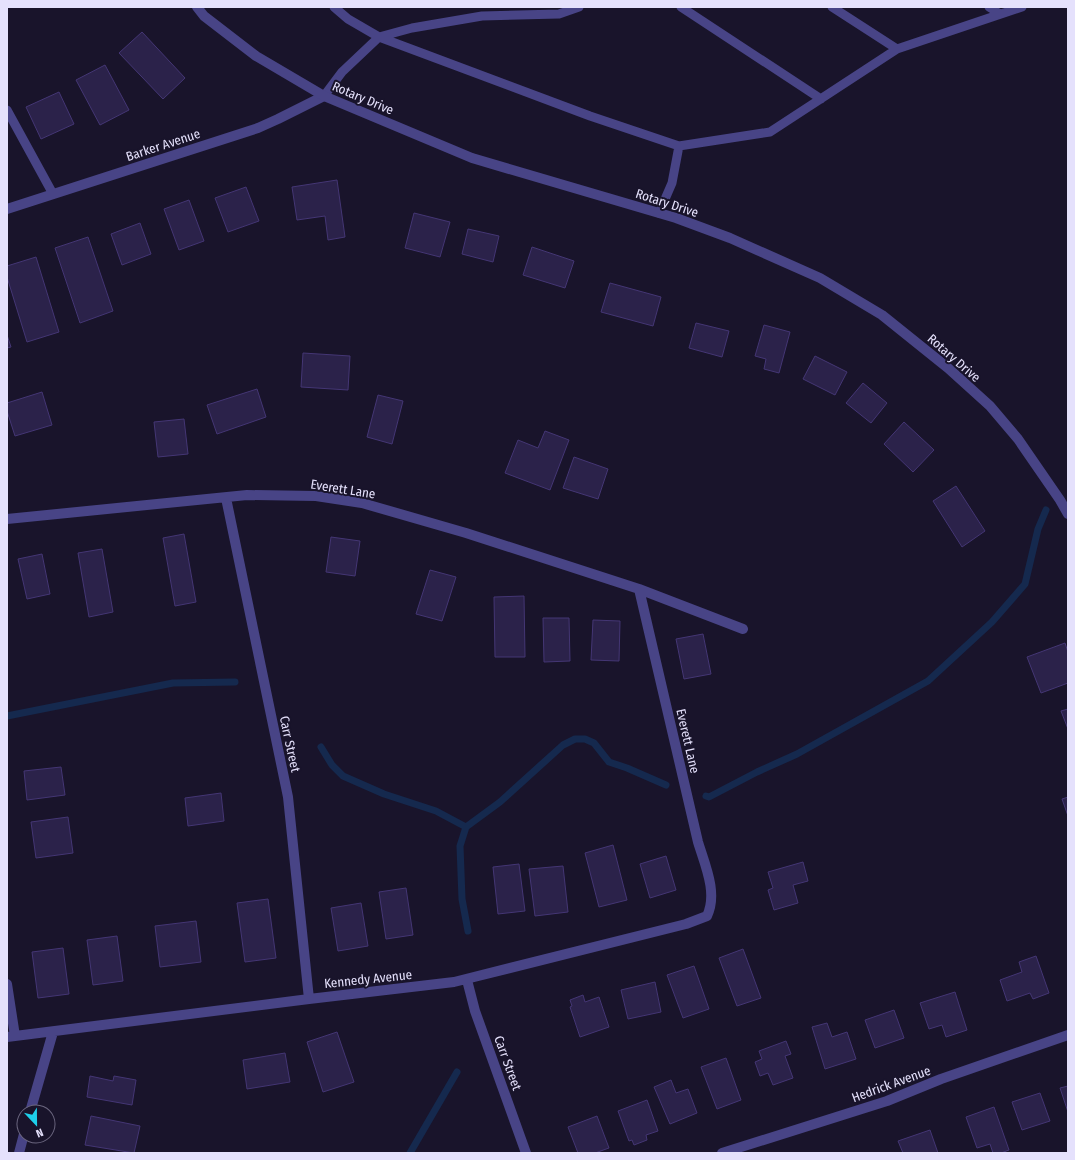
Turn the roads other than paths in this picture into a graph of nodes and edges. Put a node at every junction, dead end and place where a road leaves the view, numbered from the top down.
1 (197, 7) edge
2 (334, 7) edge
3 (578, 7) edge
4 (681, 7) edge
5 (832, 7) edge
6 (989, 7) edge
7 (1022, 7) edge
8 (1000, 14) junction
9 (379, 38) junction
10 (896, 49) junction
11 (324, 96) junction
12 (822, 99) junction
13 (7, 110) edge
14 (679, 146) junction
15 (53, 194) junction
16 (7, 209) edge
17 (659, 213) junction
18 (226, 498) junction
19 (1068, 514) edge
20 (7, 519) edge
21 (640, 589) junction
22 (743, 629) dead end
23 (712, 898) joint
24 (467, 980) junction
25 (7, 984) edge
26 (309, 999) junction
27 (53, 1032) junction
28 (1068, 1035) edge
29 (11, 1037) edge
30 (32, 1104) edge
31 (526, 1153) edge
32 (722, 1153) edge

1 - 11 street, Rotary Drive
2 - 9 lane
3 - 9 lane
4 - 12 lane
5 - 10 lane
6 - 8 lane
7 - 8 lane
8 - 10 lane
9 - 11 lane
9 - 14 lane
10 - 12 lane
11 - 15 street, Barker Avenue
11 - 17 street, Rotary Drive
12 - 14 lane
13 - 15 lane
14 - 17 lane
15 - 16 street, Barker Avenue
17 - 19 street, Rotary Drive
18 - 20 street, Everett Lane
18 - 21 street, Everett Lane
18 - 26 street, Carr Street
21 - 22 street, Everett Lane
21 - 23 street, Everett Lane
23 - 24 street, Kennedy Avenue
24 - 26 street, Kennedy Avenue
24 - 31 street, Carr Street
25 - 29 street
26 - 27 street, Kennedy Avenue
27 - 29 street, Kennedy Avenue
27 - 30 street
28 - 32 street, Hedrick Avenue

